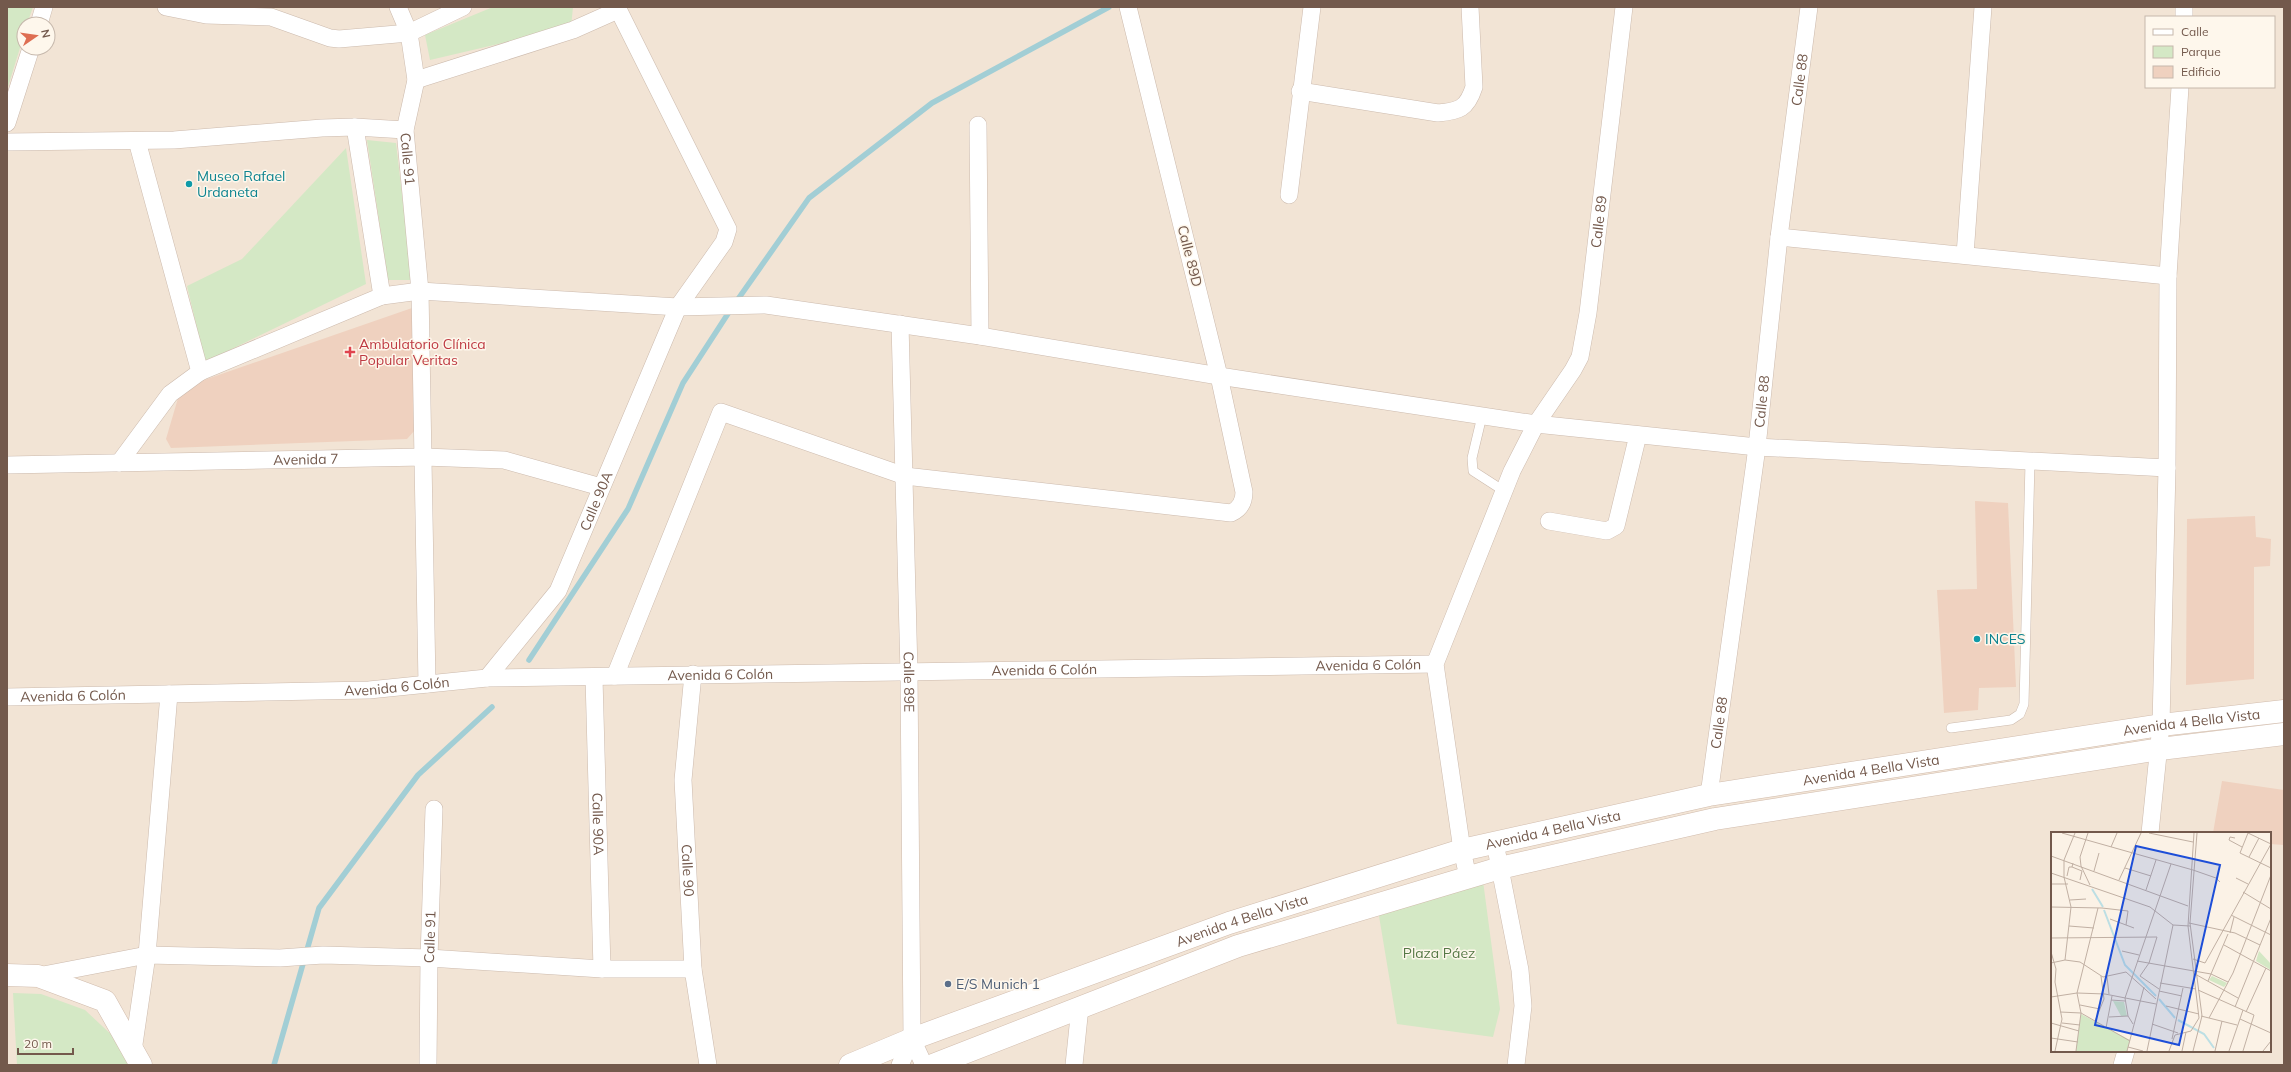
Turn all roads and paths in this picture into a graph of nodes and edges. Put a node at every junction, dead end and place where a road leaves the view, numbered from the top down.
1 (166, 7) edge
2 (398, 7) edge
3 (463, 7) edge
4 (1128, 7) edge
5 (1312, 7) edge
6 (1470, 7) edge
7 (1624, 7) edge
8 (1809, 7) edge
9 (1983, 7) edge
10 (617, 8) edge
11 (206, 11) edge
12 (409, 33) junction
13 (28, 56) edge
14 (416, 80) junction
15 (2180, 88) edge
16 (1300, 91) junction
17 (7, 123) edge
18 (978, 125) dead end
19 (355, 127) junction
20 (404, 130) junction
21 (137, 141) junction
22 (7, 142) edge
23 (1289, 196) dead end
24 (1779, 237) junction
25 (1965, 255) junction
26 (2168, 276) junction
27 (420, 291) junction
28 (382, 296) junction
29 (678, 307) junction
30 (900, 324) junction
31 (980, 336) junction
32 (200, 372) junction
33 (1219, 376) junction
34 (1482, 416) junction
35 (1536, 424) junction
36 (1638, 435) junction
37 (1756, 447) junction
38 (424, 457) junction
39 (2030, 462) junction
40 (119, 463) junction
41 (7, 465) edge
42 (2167, 468) junction
43 (905, 476) junction
44 (601, 487) junction
45 (1504, 491) junction
46 (1549, 522) dead end
47 (1435, 664) junction
48 (909, 672) junction
49 (693, 674) junction
50 (615, 676) junction
51 (487, 678) junction
52 (594, 678) junction
53 (427, 684) junction
54 (170, 694) junction
55 (7, 697) edge
56 (2284, 711) edge
57 (2161, 725) junction
58 (1951, 728) dead end
59 (2284, 734) edge
60 (2160, 749) junction
61 (1709, 795) junction
62 (434, 809) dead end
63 (2150, 832) edge
64 (1495, 843) junction
65 (1462, 850) junction
66 (1500, 868) junction
67 (1468, 877) junction
68 (147, 955) junction
69 (429, 958) junction
70 (602, 969) junction
71 (693, 969) junction
72 (7, 975) edge
73 (38, 976) junction
74 (1080, 1007) junction
75 (912, 1039) junction
76 (2126, 1052) edge
77 (137, 1058) edge
78 (428, 1065) edge
79 (708, 1065) edge
80 (850, 1065) edge
81 (900, 1065) edge
82 (924, 1065) edge
83 (933, 1065) edge
84 (1074, 1065) edge
85 (1516, 1065) edge
86 (2122, 1065) edge

1 - 11 street
2 - 12 street, Calle 91
3 - 12 street
4 - 33 street, Calle 89D
5 - 16 street
6 - 16 street
7 - 35 street, Calle 89
8 - 24 street, Calle 88
9 - 25 street
10 - 14 street
10 - 29 street, Calle 90A
11 - 12 street
12 - 14 street, Calle 91
13 - 17 street
14 - 20 street, Calle 91
15 - 26 street
16 - 23 street
18 - 31 street
19 - 20 street
19 - 21 street
19 - 28 street
20 - 27 street, Calle 91
21 - 22 street
21 - 32 street
24 - 25 street
24 - 37 street, Calle 88
25 - 26 street
26 - 42 street
27 - 28 street
27 - 29 street
27 - 38 street, Calle 91
28 - 32 street
29 - 30 street
29 - 44 street, Calle 90A
30 - 31 street
30 - 43 street, Calle 89E
31 - 33 street
32 - 40 street
33 - 34 street
33 - 43 street, Calle 89D
34 - 35 street
34 - 45 lane
35 - 36 street
35 - 45 street, Calle 89
36 - 37 street
36 - 46 street
37 - 39 street
37 - 61 street, Calle 88
38 - 40 street, Avenida 7
38 - 44 street, Avenida 7
38 - 53 street, Calle 91
39 - 42 street
39 - 58 lane
40 - 41 street, Avenida 7
42 - 57 street
43 - 48 street, Calle 89E
43 - 50 street
44 - 51 street, Calle 90A
45 - 47 street, Calle 89
47 - 48 street, Avenida 6 Colón
47 - 65 street
48 - 49 street, Avenida 6 Colón
48 - 75 street, Calle 89E
49 - 50 street, Avenida 6 Colón
49 - 71 street, Calle 90
50 - 52 street, Avenida 6 Colón
51 - 52 street, Avenida 6 Colón
51 - 53 street, Avenida 6 Colón
52 - 70 street, Calle 90A
53 - 54 street, Avenida 6 Colón
54 - 55 street, Avenida 6 Colón
54 - 68 street
56 - 57 street, Avenida 4 Bella Vista
57 - 60 street
57 - 61 street, Avenida 4 Bella Vista
59 - 60 street, Avenida 4 Bella Vista
60 - 63 street
60 - 66 street, Avenida 4 Bella Vista
61 - 64 street, Avenida 4 Bella Vista
62 - 69 street, Calle 91
64 - 65 street, Avenida 4 Bella Vista
64 - 66 street
65 - 67 street
65 - 75 street, Avenida 4 Bella Vista
66 - 67 street, Avenida 4 Bella Vista
66 - 85 street
67 - 74 street, Avenida 4 Bella Vista
68 - 69 street
68 - 73 street
68 - 77 street
69 - 70 street
69 - 78 street, Calle 91
70 - 71 street
71 - 79 street, Calle 90
72 - 73 street
73 - 77 street
74 - 83 street, Avenida 4 Bella Vista
74 - 84 street
75 - 80 street, Avenida 4 Bella Vista
75 - 81 street
75 - 82 street
76 - 86 street

